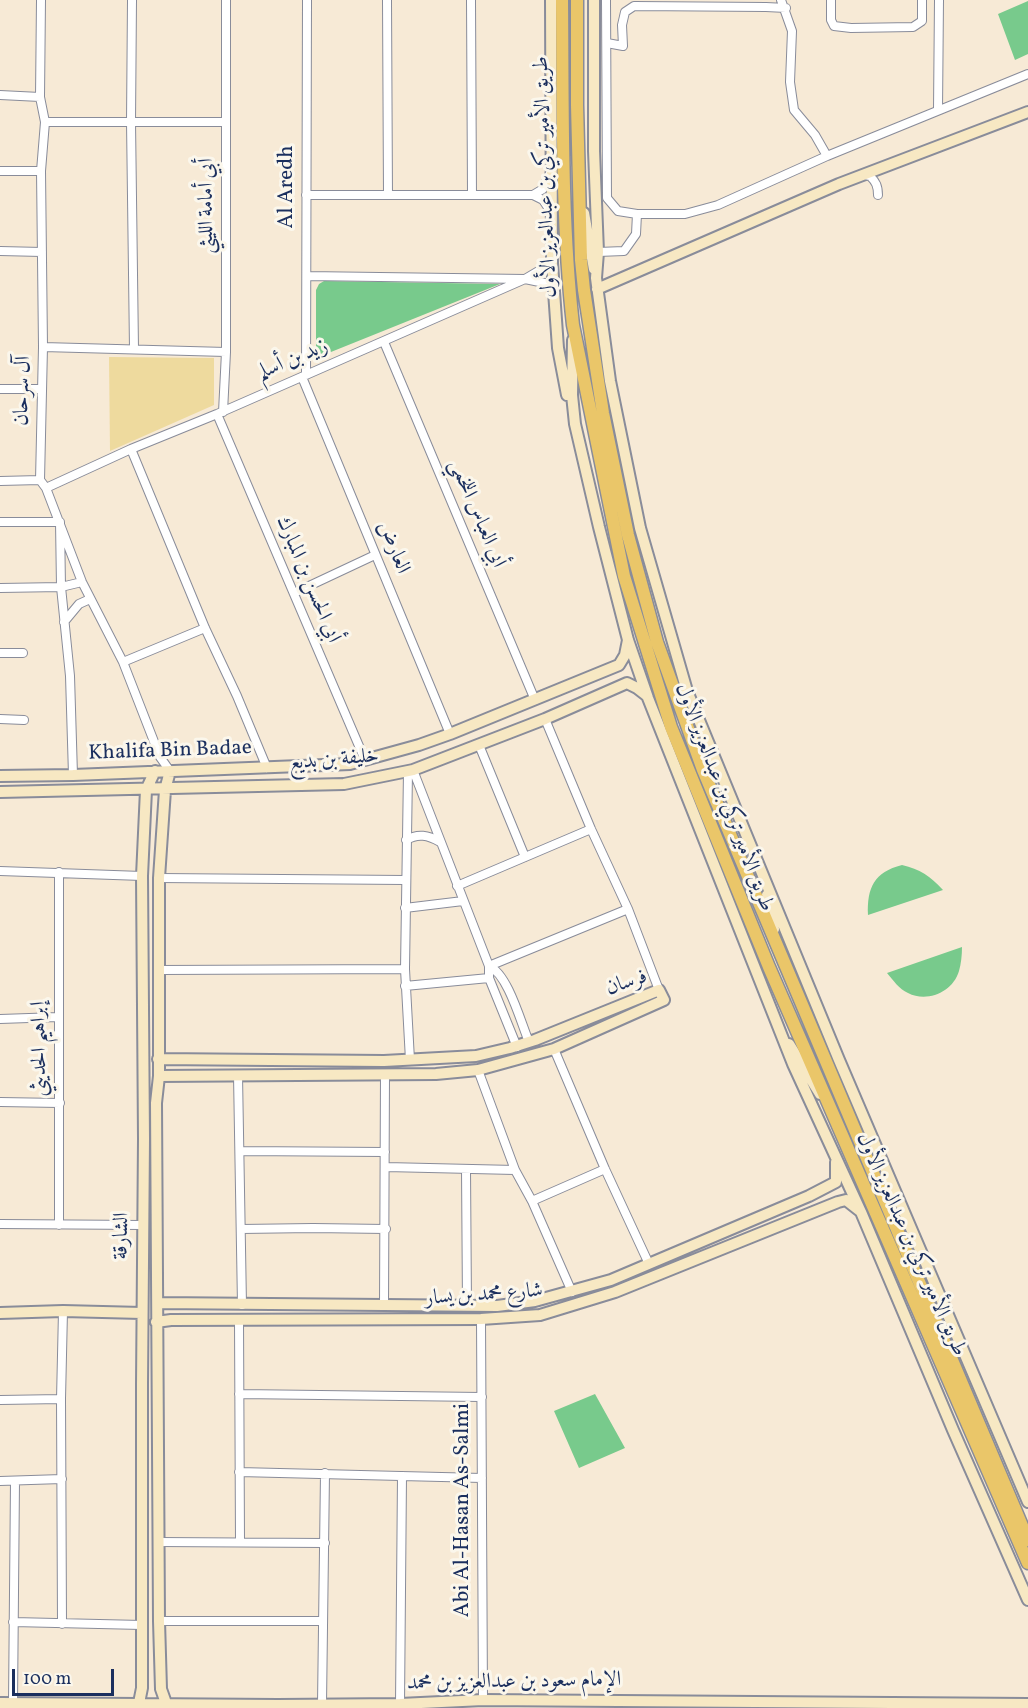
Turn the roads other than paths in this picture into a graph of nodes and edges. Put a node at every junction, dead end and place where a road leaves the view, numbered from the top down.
1 (40, 0) edge
2 (132, 0) edge
3 (226, 0) edge
4 (307, 0) edge
5 (387, 0) edge
6 (471, 0) edge
7 (551, 0) edge
8 (562, 0) edge
9 (577, 0) edge
10 (594, 0) edge
11 (606, 0) edge
12 (781, 0) edge
13 (831, 0) edge
14 (922, 0) edge
15 (939, 0) edge
16 (786, 9) junction
17 (607, 42) junction
18 (1028, 74) edge
19 (0, 94) edge
20 (40, 97) junction
21 (1028, 105) edge
22 (938, 110) junction
23 (1028, 112) edge
24 (45, 122) junction
25 (131, 122) junction
26 (226, 122) junction
27 (827, 156) junction
28 (553, 167) junction
29 (0, 171) edge
30 (41, 171) junction
31 (578, 171) junction
32 (865, 175) junction
33 (306, 195) junction
34 (388, 195) junction
35 (472, 195) junction
36 (533, 195) junction
37 (878, 195) dead end
38 (637, 214) junction
39 (553, 215) junction
40 (0, 251) edge
41 (42, 252) junction
42 (598, 252) junction
43 (552, 263) junction
44 (307, 276) junction
45 (525, 279) junction
46 (597, 283) junction
47 (554, 285) junction
48 (573, 325) junction
49 (384, 342) junction
50 (43, 347) junction
51 (134, 349) junction
52 (226, 352) junction
53 (304, 376) junction
54 (0, 389) edge
55 (41, 389) junction
56 (220, 413) junction
57 (575, 424) junction
58 (131, 449) junction
59 (40, 480) junction
60 (0, 481) edge
61 (46, 489) junction
62 (0, 522) edge
63 (60, 522) junction
64 (375, 555) junction
65 (82, 582) junction
66 (61, 587) junction
67 (0, 588) edge
68 (294, 593) junction
69 (90, 599) junction
70 (64, 622) junction
71 (205, 628) junction
72 (628, 640) junction
73 (0, 652) edge
74 (23, 653) dead end
75 (123, 662) junction
76 (593, 675) junction
77 (605, 693) junction
78 (648, 698) junction
79 (535, 700) junction
80 (0, 719) edge
81 (544, 719) junction
82 (24, 720) dead end
83 (450, 734) junction
84 (479, 745) junction
85 (160, 757) junction
86 (364, 760) junction
87 (267, 768) junction
88 (155, 771) junction
89 (170, 771) junction
90 (411, 771) junction
91 (73, 775) junction
92 (0, 776) edge
93 (146, 790) junction
94 (165, 790) junction
95 (0, 792) edge
96 (591, 829) junction
97 (406, 840) junction
98 (440, 842) junction
99 (525, 857) junction
100 (0, 871) edge
101 (59, 872) junction
102 (142, 876) junction
103 (159, 878) junction
104 (405, 880) junction
105 (766, 881) junction
106 (457, 886) junction
107 (463, 901) junction
108 (405, 908) junction
109 (628, 909) junction
110 (779, 953) junction
111 (489, 966) junction
112 (405, 969) junction
113 (159, 970) junction
114 (489, 978) junction
115 (405, 986) junction
116 (659, 990) junction
117 (58, 1017) junction
118 (0, 1019) edge
119 (779, 1029) junction
120 (523, 1044) junction
121 (554, 1049) junction
122 (524, 1056) junction
123 (158, 1059) junction
124 (410, 1060) junction
125 (478, 1070) junction
126 (385, 1074) junction
127 (238, 1075) junction
128 (159, 1076) junction
129 (0, 1102) edge
130 (60, 1103) junction
131 (828, 1105) junction
132 (144, 1139) junction
133 (157, 1139) junction
134 (240, 1151) junction
135 (385, 1152) junction
136 (836, 1156) junction
137 (386, 1167) junction
138 (466, 1169) junction
139 (605, 1169) junction
140 (515, 1170) junction
141 (809, 1196) junction
142 (532, 1201) junction
143 (817, 1211) junction
144 (861, 1212) junction
145 (0, 1224) edge
146 (59, 1225) junction
147 (143, 1226) junction
148 (241, 1229) junction
149 (386, 1229) junction
150 (649, 1264) junction
151 (572, 1292) junction
152 (158, 1303) junction
153 (174, 1303) junction
154 (384, 1304) junction
155 (242, 1305) junction
156 (468, 1306) junction
157 (63, 1311) junction
158 (0, 1312) edge
159 (142, 1313) junction
160 (481, 1319) junction
161 (171, 1320) junction
162 (239, 1320) junction
163 (156, 1322) junction
164 (142, 1384) junction
165 (158, 1385) junction
166 (239, 1394) junction
167 (482, 1397) junction
168 (61, 1399) junction
169 (0, 1400) edge
170 (239, 1472) junction
171 (325, 1473) junction
172 (402, 1476) junction
173 (482, 1478) junction
174 (62, 1479) junction
175 (0, 1481) edge
176 (15, 1481) junction
177 (1028, 1502) edge
178 (1028, 1540) edge
179 (158, 1542) junction
180 (240, 1542) junction
181 (325, 1543) junction
182 (1028, 1563) edge
183 (1016, 1573) junction
184 (1028, 1589) edge
185 (1028, 1600) edge
186 (324, 1621) junction
187 (13, 1622) junction
188 (159, 1622) junction
189 (62, 1624) junction
190 (142, 1625) junction
191 (142, 1688) junction
192 (161, 1689) junction
193 (483, 1701) junction
194 (0, 1703) edge
195 (13, 1703) junction
196 (139, 1703) junction
197 (166, 1703) junction
198 (322, 1704) junction
199 (400, 1704) junction
200 (948, 1704) junction
201 (1028, 1704) edge
202 (278, 1705) junction
203 (263, 1708) edge
204 (442, 1708) edge
205 (970, 1708) edge

1 - 20 street, آل سرحان
2 - 25 street
3 - 26 street, أبي أمامة الليثي
4 - 33 street, Al Aredh
5 - 34 street
6 - 35 street
7 - 28 street
8 - 48 main road, طريق الأمير تركي بن عبدالعزيز الأول
9 - 31 main road, طريق الأمير تركي بن عبدالعزيز الأول
10 - 42 street
11 - 17 street
12 - 16 street
13 - 14 street
15 - 22 street
16 - 17 street
16 - 27 street
17 - 38 street
18 - 22 street
19 - 20 street
20 - 24 street, آل سرحان
21 - 32 street
22 - 27 street
23 - 32 street
24 - 25 street
24 - 30 street, آل سرحان
25 - 26 street
25 - 51 street
26 - 52 street, أبي أمامة الليثي
27 - 38 street
28 - 36 street
28 - 39 street
29 - 30 street
30 - 41 street, آل سرحان
31 - 46 street
31 - 110 main road, طريق الأمير تركي بن عبدالعزيز الأول
32 - 37 street
32 - 46 street
33 - 34 street
33 - 44 street, Al Aredh
34 - 35 street
35 - 36 street
36 - 39 street
38 - 42 street
39 - 43 street
40 - 41 street
41 - 50 street, آل سرحان
42 - 46 street
43 - 45 street, زيد بن أسلم
43 - 47 street
44 - 45 street
44 - 53 street, Al Aredh
45 - 47 street
45 - 49 street, زيد بن أسلم
46 - 105 street
47 - 57 street
48 - 57 street
48 - 131 main road, طريق الأمير تركي بن عبدالعزيز الأول
49 - 53 street, زيد بن أسلم
49 - 79 street, أبي العباس اللخمي
50 - 51 street
50 - 55 street, آل سرحان
51 - 52 street
52 - 56 street, أبي أمامة الليثي
53 - 56 street, زيد بن أسلم
53 - 64 street, العارض
54 - 55 street
55 - 59 street, آل سرحان
56 - 58 street, زيد بن أسلم
56 - 68 street, أبي الحسن بن المبارك
57 - 72 street
58 - 61 street, زيد بن أسلم
58 - 71 street
59 - 60 street
59 - 61 street
61 - 63 street
62 - 63 street
63 - 65 street
63 - 66 street
64 - 68 street
64 - 83 street, العارض
65 - 66 street
65 - 69 street
66 - 67 street
66 - 70 street
68 - 86 street, أبي الحسن بن المبارك
69 - 70 street
69 - 75 street
70 - 91 street
71 - 75 street
71 - 87 street
72 - 76 street, Khalifa Bin Badae
72 - 78 street
73 - 74 street
75 - 85 street
76 - 77 street
76 - 79 street, Khalifa Bin Badae
77 - 78 street, خليفة بن بديع
77 - 81 street, خليفة بن بديع
78 - 119 street
79 - 83 street, Khalifa Bin Badae
80 - 82 street
81 - 84 street, خليفة بن بديع
81 - 96 street
83 - 86 street, Khalifa Bin Badae
84 - 90 street, خليفة بن بديع
84 - 99 street
85 - 88 street
85 - 89 street
86 - 87 street, Khalifa Bin Badae
87 - 89 street, Khalifa Bin Badae
88 - 89 street, Khalifa Bin Badae
88 - 91 street, Khalifa Bin Badae
88 - 93 street, الشارقة
89 - 94 street, الشارقة
90 - 94 street, خليفة بن بديع
90 - 97 street
90 - 98 street
91 - 92 street, Khalifa Bin Badae
93 - 94 street, خليفة بن بديع
93 - 95 street, خليفة بن بديع
93 - 102 street, الشارقة
94 - 103 street, الشارقة
96 - 99 street
96 - 109 street
97 - 98 street
97 - 104 street
98 - 106 street
99 - 106 street
100 - 101 street
101 - 102 street
101 - 117 street, إبراهيم الحديثي
102 - 132 street, الشارقة
103 - 104 street
103 - 113 street, الشارقة
104 - 108 street
105 - 110 street
105 - 177 street
106 - 107 street
107 - 108 street
107 - 111 street
108 - 112 street
109 - 111 street
109 - 116 street
110 - 178 main road, طريق الأمير تركي بن عبدالعزيز الأول
111 - 114 street
111 - 120 street
112 - 113 street
112 - 115 street
113 - 123 street, الشارقة
114 - 115 street
114 - 120 street
115 - 124 street
116 - 120 street, فرسان
116 - 121 street, فرسان
117 - 118 street
117 - 130 street, إبراهيم الحديثي
119 - 131 street
119 - 136 street
120 - 122 street
120 - 124 street, فرسان
121 - 122 street, فرسان
121 - 139 street
122 - 125 street, فرسان
123 - 124 street, فرسان
123 - 128 street, الشارقة
125 - 126 street, فرسان
125 - 140 street
126 - 127 street, فرسان
126 - 135 street
127 - 128 street, فرسان
127 - 134 street
128 - 133 street, الشارقة
129 - 130 street
130 - 146 street, إبراهيم الحديثي
131 - 182 main road, طريق الأمير تركي بن عبدالعزيز الأول
132 - 133 street
132 - 147 street, الشارقة
133 - 152 street, الشارقة
134 - 135 street
134 - 148 street
135 - 137 street
136 - 141 street, شارع محمد بن يسار
136 - 144 street
137 - 138 street
137 - 149 street
138 - 140 street
138 - 156 street
139 - 142 street
139 - 150 street
140 - 142 street
141 - 143 street
141 - 150 street, شارع محمد بن يسار
142 - 151 street
143 - 144 street, شارع محمد بن يسار
143 - 160 street, شارع محمد بن يسار
144 - 183 street
145 - 146 street
146 - 147 street
147 - 159 street, الشارقة
148 - 149 street
148 - 155 street
149 - 154 street
150 - 151 street, شارع محمد بن يسار
151 - 156 street, شارع محمد بن يسار
152 - 153 street, شارع محمد بن يسار
152 - 163 street, الشارقة
153 - 155 street, شارع محمد بن يسار
153 - 161 street
154 - 155 street, شارع محمد بن يسار
154 - 156 street, شارع محمد بن يسار
157 - 158 street
157 - 159 street
157 - 168 street
159 - 164 street, الشارقة
160 - 162 street, شارع محمد بن يسار
160 - 167 street, Abi Al-Hasan As-Salmi
161 - 162 street, شارع محمد بن يسار
161 - 163 street, شارع محمد بن يسار
162 - 166 street
163 - 165 street, الشارقة
164 - 165 street
164 - 190 street, الشارقة
165 - 179 street, الشارقة
166 - 167 street
166 - 170 street
167 - 173 street, Abi Al-Hasan As-Salmi
168 - 169 street
168 - 174 street
170 - 171 street
170 - 180 street
171 - 172 street
171 - 181 street
172 - 173 street
172 - 199 street
173 - 193 street, Abi Al-Hasan As-Salmi
174 - 176 street
174 - 189 street
175 - 176 street
176 - 187 street
179 - 180 street
179 - 188 street, الشارقة
180 - 181 street
181 - 186 street
183 - 184 street
183 - 185 street
186 - 188 street
186 - 198 street
187 - 189 street
187 - 195 street
188 - 192 street, الشارقة
189 - 190 street
190 - 191 street, الشارقة
191 - 192 street
191 - 196 street, الشارقة
192 - 197 street, الشارقة
193 - 199 street, الإمام سعود بن عبدالعزيز بن محمد
193 - 200 street, الإمام سعود بن عبدالعزيز بن محمد
194 - 195 street, الإمام سعود بن عبدالعزيز بن محمد
195 - 196 street, الإمام سعود بن عبدالعزيز بن محمد
196 - 197 street, الإمام سعود بن عبدالعزيز بن محمد
197 - 202 street, الإمام سعود بن عبدالعزيز بن محمد
198 - 199 street, الإمام سعود بن عبدالعزيز بن محمد
198 - 202 street, الإمام سعود بن عبدالعزيز بن محمد
199 - 204 street
200 - 201 street, الإمام سعود بن عبدالعزيز بن محمد
200 - 205 street
202 - 203 street

